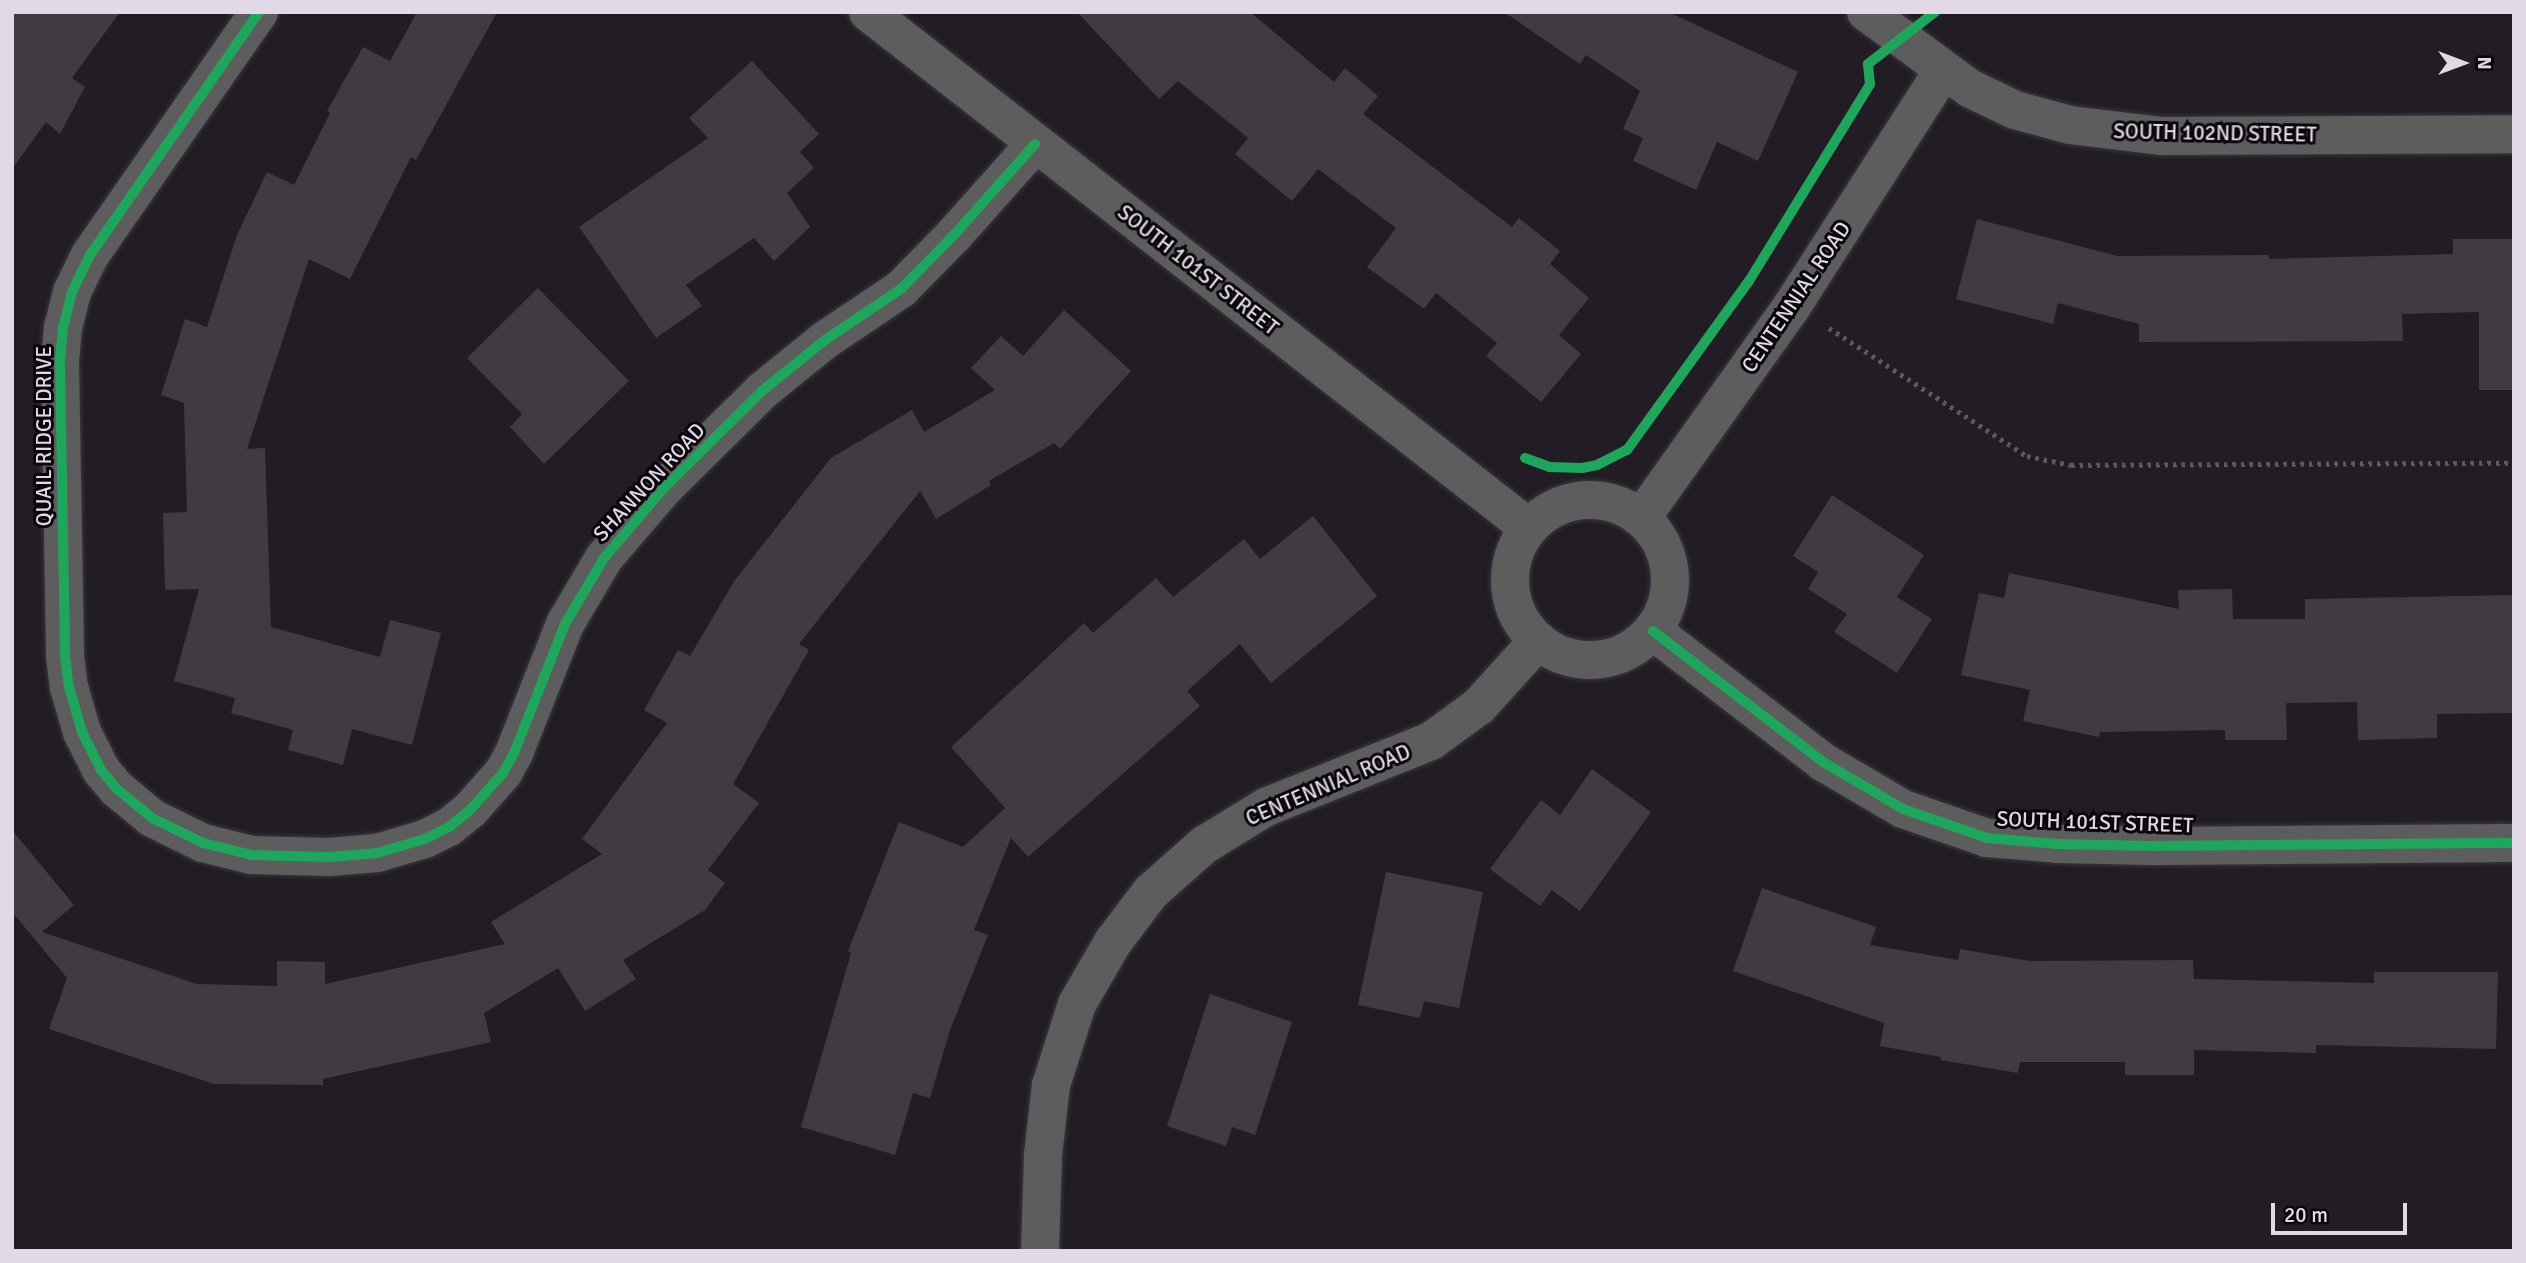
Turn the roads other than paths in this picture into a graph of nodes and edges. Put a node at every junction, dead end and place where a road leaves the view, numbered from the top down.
1 (259, 12) edge
2 (868, 12) edge
3 (1866, 12) edge
4 (1943, 71) junction
5 (2514, 134) edge
6 (1035, 144) junction
7 (1642, 517) junction
8 (1528, 527) junction
9 (1653, 631) junction
10 (1538, 642) junction
11 (177, 832) joint
12 (2514, 843) edge
13 (1041, 1251) edge

1 - 11 street, QUAIL RIDGE DRIVE
2 - 6 street, SOUTH 101ST STREET
3 - 4 street, SOUTH 102ND STREET
4 - 5 street, SOUTH 102ND STREET
4 - 7 street, CENTENNIAL ROAD
6 - 8 street, SOUTH 101ST STREET
6 - 11 street, SHANNON ROAD
7 - 8 street
7 - 9 street
8 - 10 street
9 - 10 street
9 - 12 street, SOUTH 101ST STREET
10 - 13 street, CENTENNIAL ROAD

